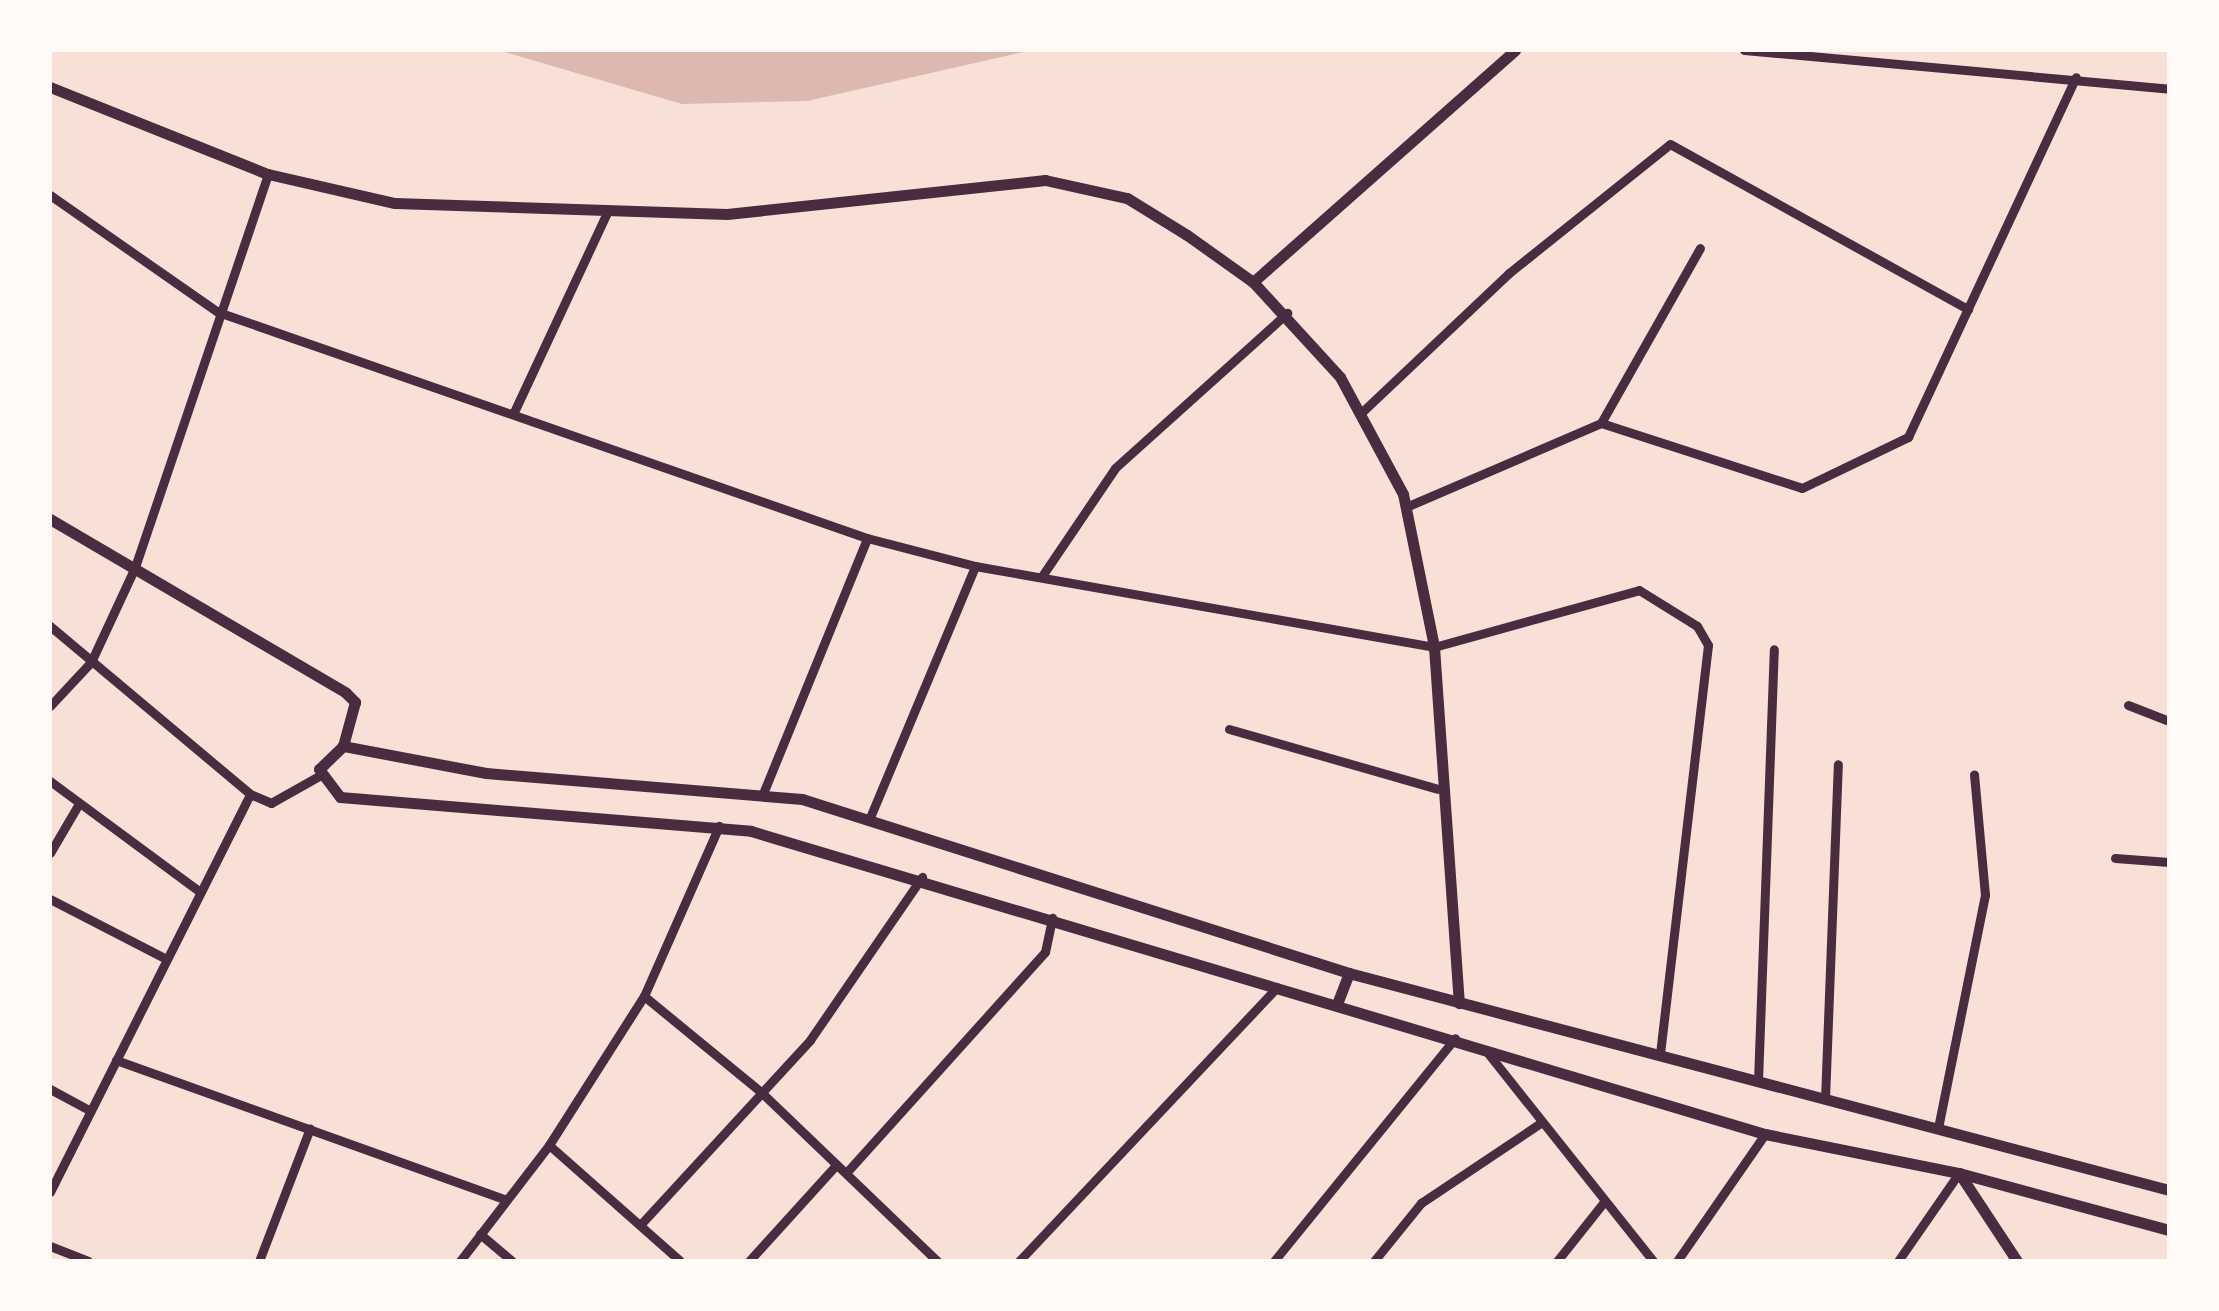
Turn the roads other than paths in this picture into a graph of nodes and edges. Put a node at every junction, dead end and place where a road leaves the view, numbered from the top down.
1 (1514, 50) edge
2 (1744, 50) edge
3 (2076, 76) junction
4 (50, 87) edge
5 (2169, 89) edge
6 (268, 174) junction
7 (50, 195) edge
8 (608, 210) junction
9 (1700, 248) dead end
10 (1253, 282) junction
11 (1968, 308) junction
12 (218, 312) junction
13 (1287, 314) junction
14 (514, 412) junction
15 (1362, 412) junction
16 (1601, 423) junction
17 (1406, 507) junction
18 (50, 519) edge
19 (866, 538) junction
20 (975, 566) junction
21 (135, 567) junction
22 (1042, 576) junction
23 (50, 626) edge
24 (1434, 647) junction
25 (1774, 649) dead end
26 (91, 662) junction
27 (50, 706) edge
28 (2128, 706) dead end
29 (2169, 720) edge
30 (1229, 729) dead end
31 (343, 746) junction
32 (1838, 764) dead end
33 (1974, 775) dead end
34 (319, 776) junction
35 (50, 781) edge
36 (1438, 789) junction
37 (764, 791) junction
38 (250, 794) junction
39 (78, 805) junction
40 (871, 814) junction
41 (720, 826) junction
42 (50, 852) edge
43 (2115, 858) dead end
44 (2169, 862) edge
45 (923, 877) junction
46 (200, 892) junction
47 (50, 899) edge
48 (1052, 916) junction
49 (166, 958) junction
50 (1349, 973) junction
51 (1279, 986) junction
52 (644, 996) junction
53 (1459, 1003) junction
54 (1338, 1004) junction
55 (1455, 1038) junction
56 (1484, 1047) junction
57 (1660, 1056) junction
58 (116, 1060) junction
59 (1758, 1081) junction
60 (50, 1089) edge
61 (762, 1093) junction
62 (1826, 1099) junction
63 (90, 1110) junction
64 (1539, 1124) junction
65 (310, 1128) junction
66 (1938, 1128) junction
67 (1765, 1134) junction
68 (549, 1145) junction
69 (836, 1165) junction
70 (846, 1173) junction
71 (1959, 1173) junction
72 (2169, 1190) edge
73 (50, 1192) edge
74 (506, 1200) junction
75 (1604, 1202) junction
76 (641, 1224) junction
77 (2169, 1230) edge
78 (480, 1234) junction
79 (50, 1246) edge
80 (88, 1261) edge
81 (258, 1261) edge
82 (460, 1261) edge
83 (512, 1261) edge
84 (680, 1261) edge
85 (749, 1261) edge
86 (937, 1261) edge
87 (1019, 1261) edge
88 (1274, 1261) edge
89 (1374, 1261) edge
90 (1557, 1261) edge
91 (1654, 1261) edge
92 (1677, 1261) edge
93 (1898, 1261) edge
94 (2018, 1261) edge

1 - 10 street
2 - 3 street
3 - 5 street
3 - 11 street
4 - 6 street
6 - 8 street
6 - 12 street
7 - 12 street
8 - 10 street
8 - 14 street
9 - 16 street
10 - 13 street
11 - 15 street
11 - 16 street
12 - 14 street
12 - 21 street
13 - 15 street
13 - 22 street
14 - 19 street
15 - 17 street
16 - 17 street
17 - 24 street
18 - 21 street
19 - 20 street
19 - 37 street
20 - 22 street
20 - 40 street
21 - 26 street
21 - 31 street
22 - 24 street
23 - 26 street
24 - 36 street
24 - 57 street
25 - 59 street
26 - 27 street
26 - 38 street
28 - 29 street
30 - 36 street
31 - 34 street
31 - 37 street
32 - 62 street
33 - 66 street
34 - 38 street
34 - 41 street
35 - 39 street
36 - 53 street
37 - 40 street
38 - 46 street
39 - 42 street
39 - 46 street
40 - 50 street
41 - 45 street
41 - 52 street
43 - 44 street
45 - 48 street
45 - 61 street
46 - 49 street
47 - 49 street
48 - 51 street
48 - 70 street
49 - 58 street
50 - 53 street
50 - 54 street
51 - 54 street
51 - 87 street
52 - 61 street
52 - 68 street
53 - 57 street
54 - 55 street
55 - 56 street
55 - 88 street
56 - 64 street
56 - 67 street
57 - 59 street
58 - 63 street
58 - 65 street
59 - 62 street
60 - 63 street
61 - 69 street
61 - 76 street
62 - 66 street
63 - 73 street
64 - 75 street
64 - 89 street
65 - 74 street
65 - 81 street
66 - 72 street
67 - 71 street
67 - 92 street
68 - 74 street
68 - 76 street
69 - 70 street
69 - 85 street
70 - 86 street
71 - 77 street
71 - 93 street
71 - 94 street
74 - 78 street
75 - 90 street
75 - 91 street
76 - 84 street
78 - 82 street
78 - 83 street
79 - 80 street

